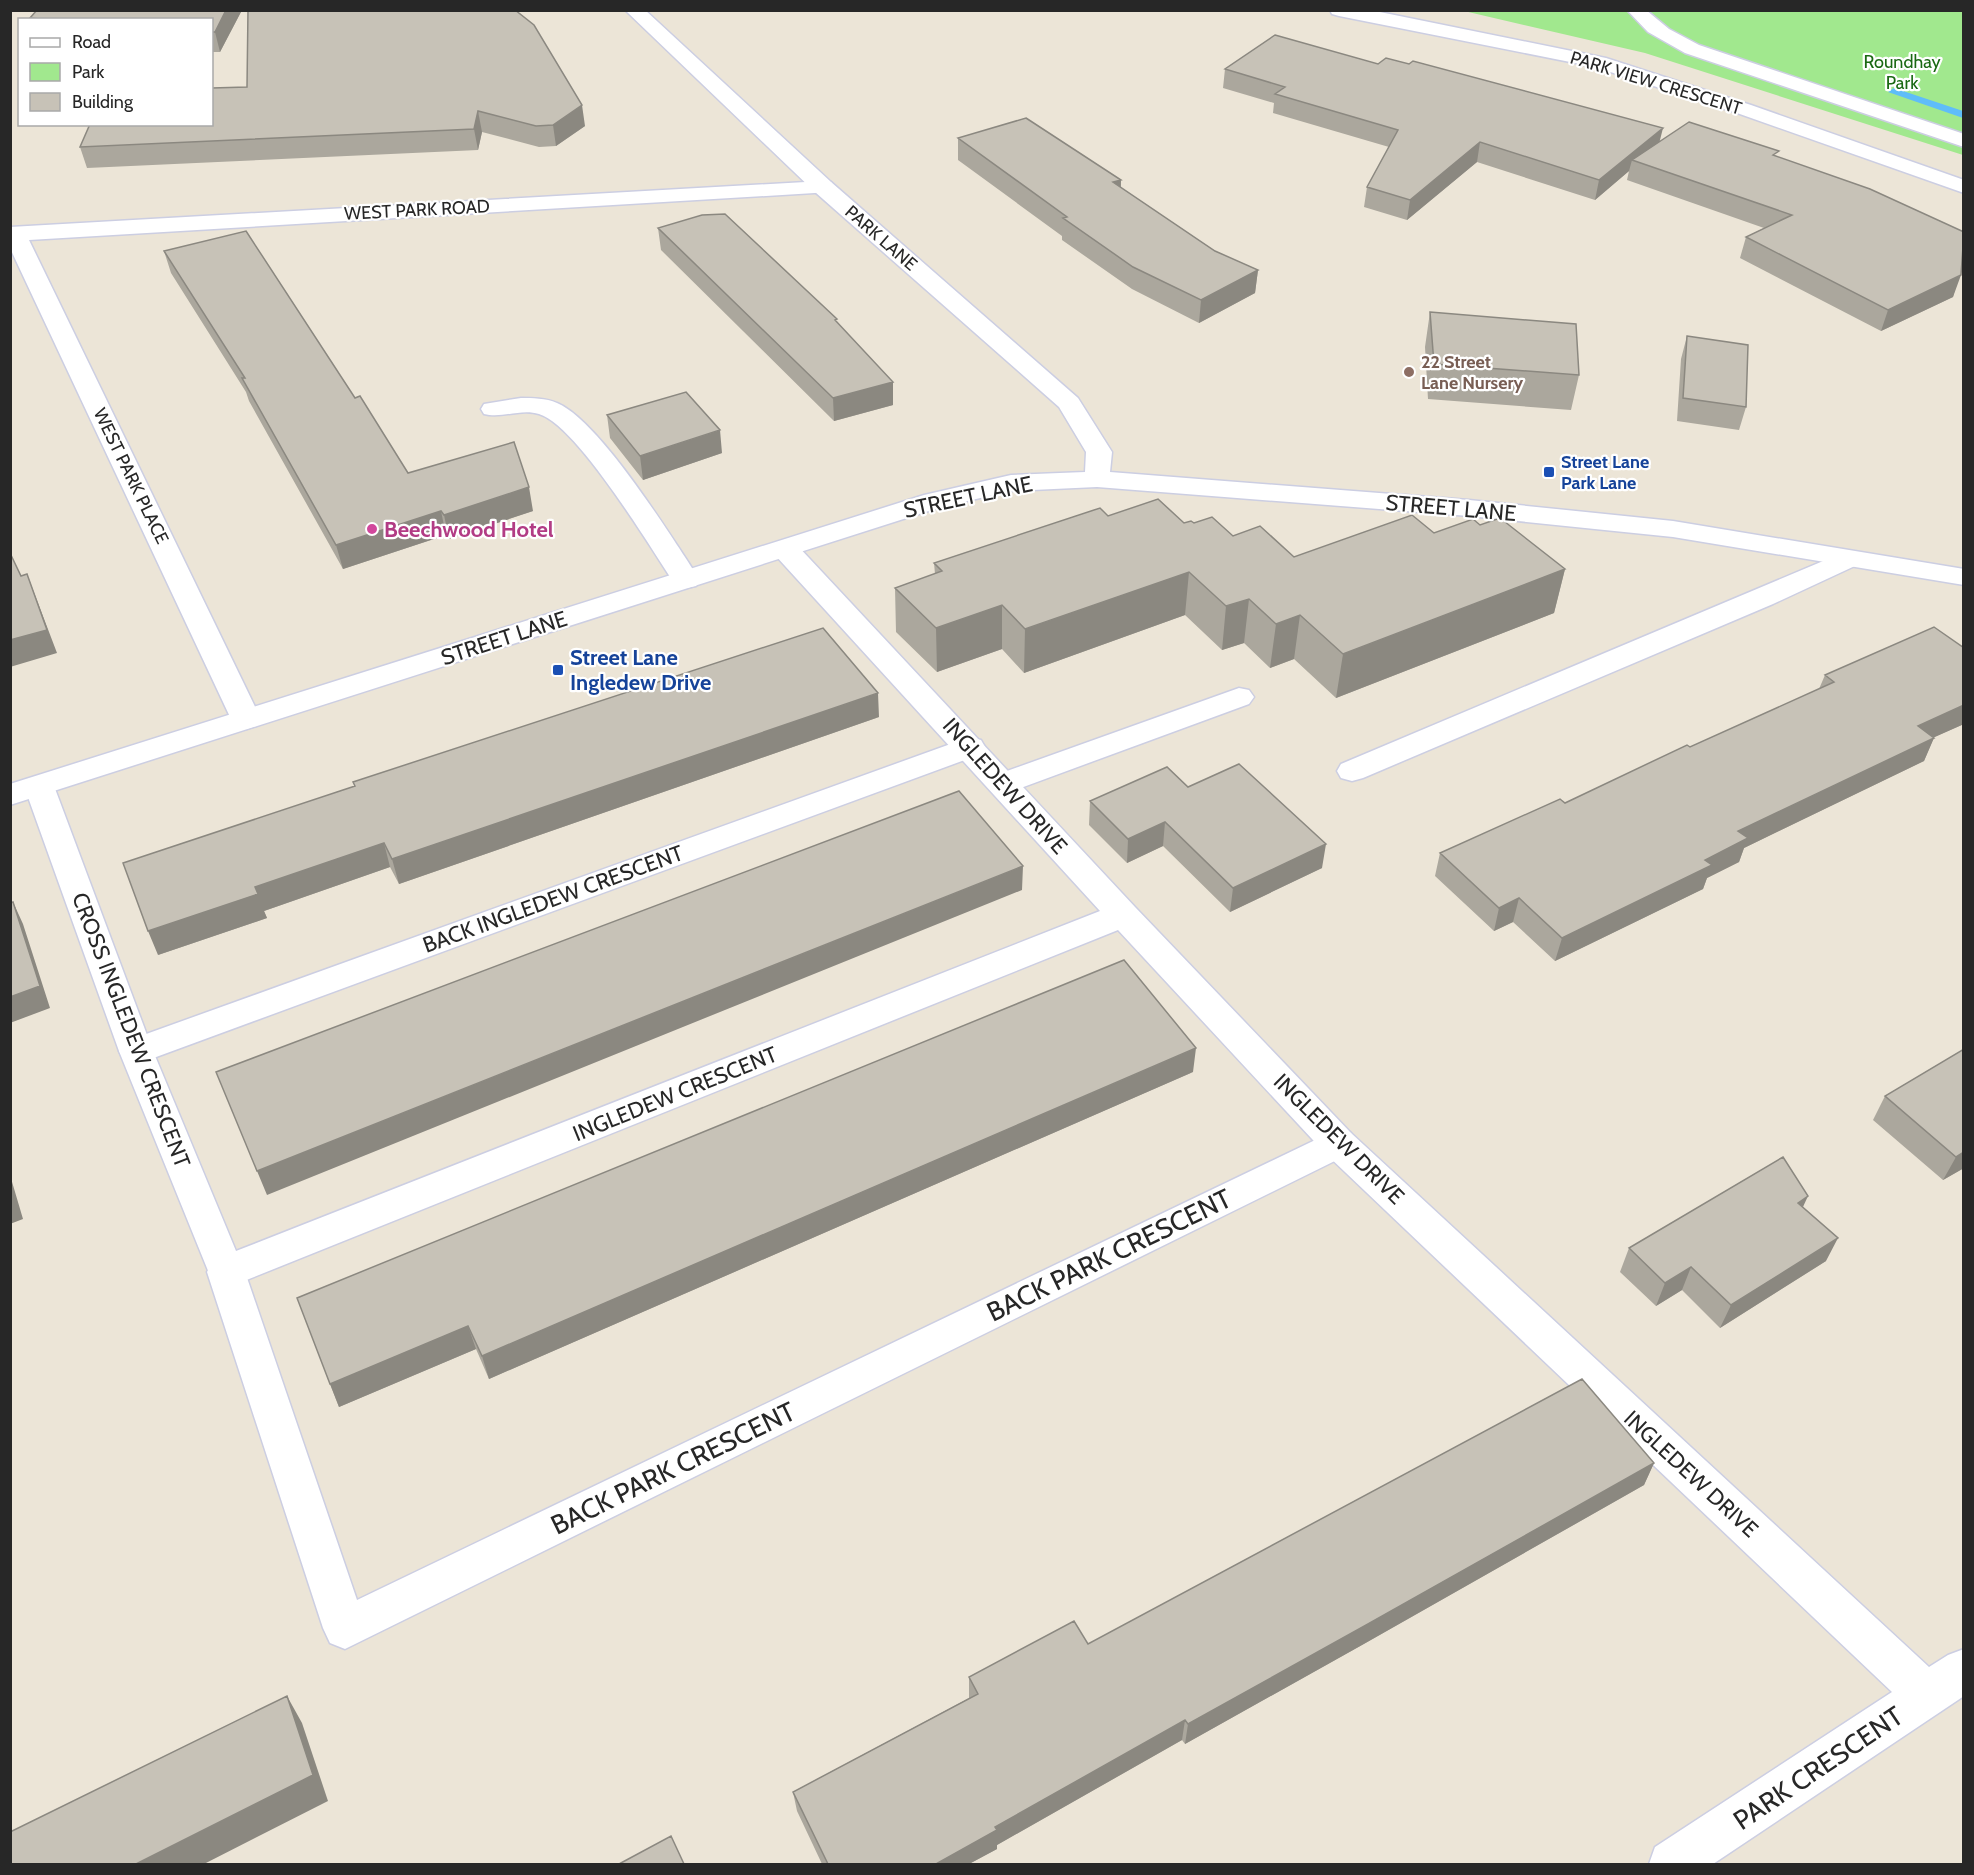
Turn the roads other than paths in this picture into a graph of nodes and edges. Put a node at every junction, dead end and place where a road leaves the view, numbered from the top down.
1 (634, 10) edge
2 (1339, 10) edge
3 (1636, 10) edge
4 (1964, 141) edge
5 (823, 187) junction
6 (1964, 187) edge
7 (13, 234) edge
8 (493, 409) dead end
9 (1097, 479) junction
10 (786, 549) junction
11 (1847, 559) junction
12 (1964, 577) edge
13 (686, 580) junction
14 (1239, 697) dead end
15 (246, 719) junction
16 (970, 747) junction
17 (1352, 771) dead end
18 (1004, 783) junction
19 (25, 791) edge
20 (1123, 915) junction
21 (136, 1051) junction
22 (1338, 1143) junction
23 (226, 1272) junction
24 (1964, 1670) edge
25 (1927, 1695) junction
26 (1672, 1864) edge

1 - 5 street, PARK LANE
2 - 6 street, PARK VIEW CRESCENT
3 - 4 street
5 - 7 street, WEST PARK ROAD
5 - 9 street, PARK LANE
7 - 15 street, WEST PARK PLACE
8 - 13 street
9 - 10 street, STREET LANE
9 - 11 street, STREET LANE
10 - 13 street, STREET LANE
10 - 16 street, INGLEDEW DRIVE
11 - 12 street, STREET LANE
11 - 17 street
13 - 15 street, STREET LANE
14 - 18 street
15 - 19 street, STREET LANE
16 - 18 street, INGLEDEW DRIVE
16 - 21 street, BACK INGLEDEW CRESCENT
18 - 20 street, INGLEDEW DRIVE
19 - 21 street, CROSS INGLEDEW CRESCENT
20 - 22 street, INGLEDEW DRIVE
20 - 23 street, INGLEDEW CRESCENT
21 - 23 street, CROSS INGLEDEW CRESCENT
22 - 23 street, BACK PARK CRESCENT
22 - 25 street, INGLEDEW DRIVE
24 - 25 street, PARK CRESCENT
25 - 26 street, PARK CRESCENT

